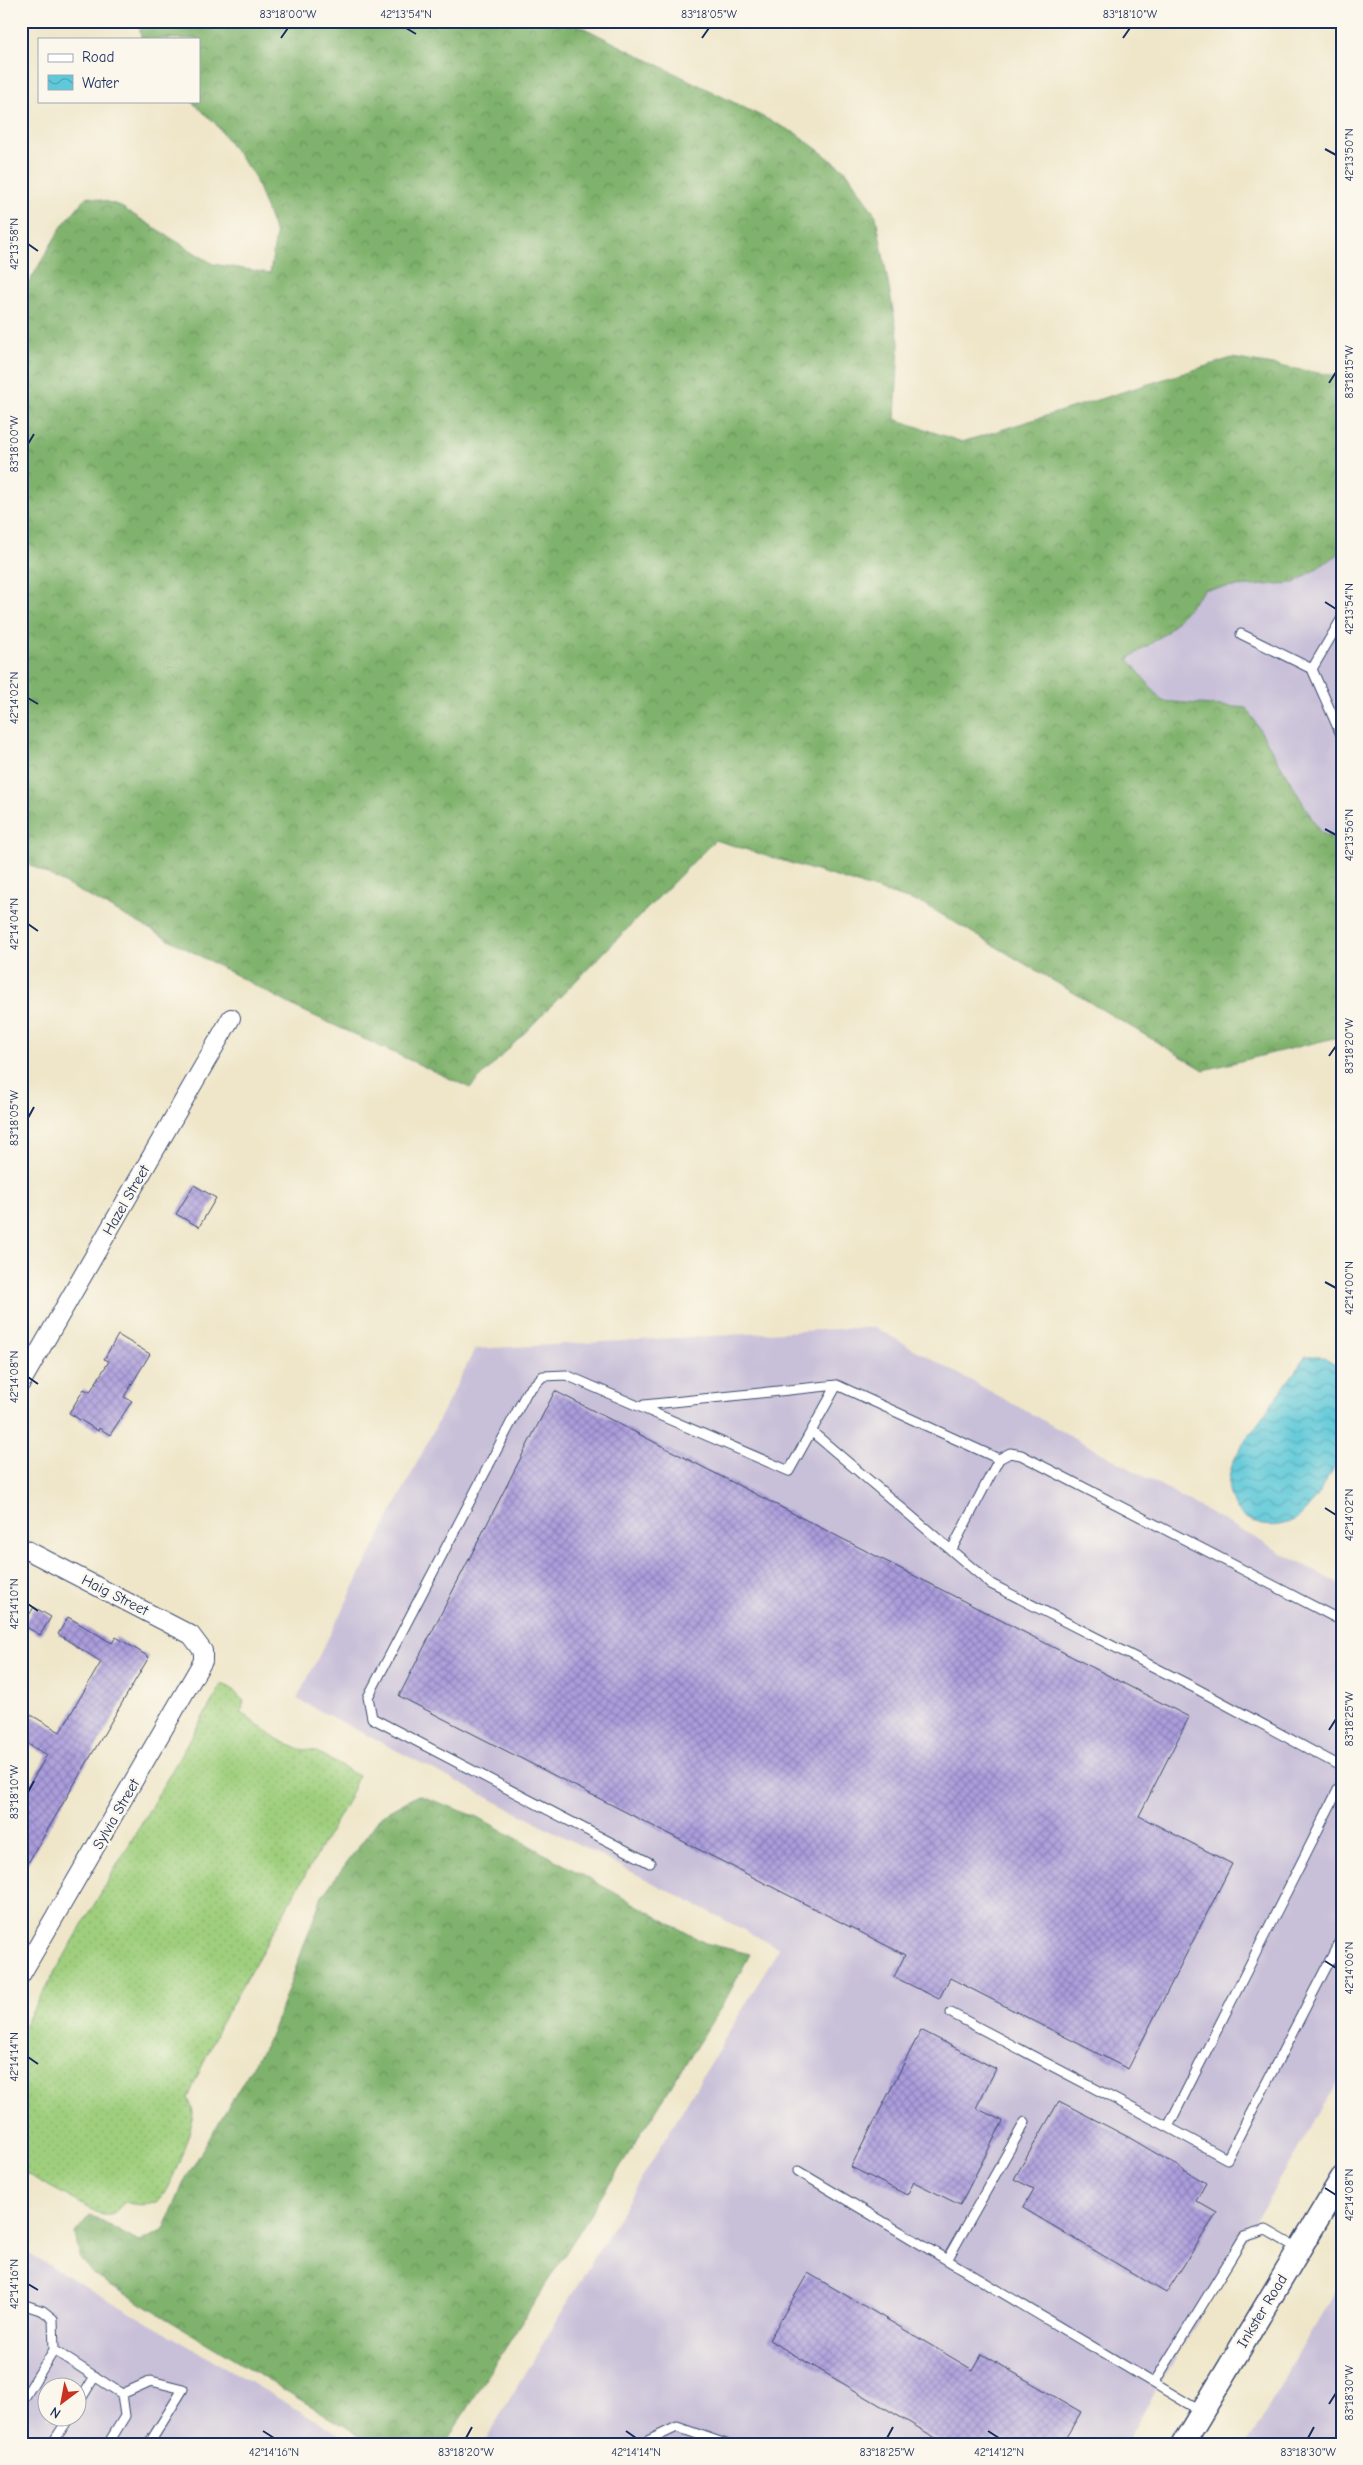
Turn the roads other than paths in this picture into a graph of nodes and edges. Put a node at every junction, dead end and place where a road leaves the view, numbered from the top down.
1 (1342, 618) edge
2 (1241, 634) dead end
3 (1312, 670) junction
4 (1342, 737) edge
5 (231, 1018) dead end
6 (21, 1383) edge
7 (837, 1385) junction
8 (642, 1406) junction
9 (811, 1431) junction
10 (999, 1459) junction
11 (21, 1547) edge
12 (952, 1549) junction
13 (1342, 1621) edge
14 (203, 1651) joint
15 (1342, 1767) edge
16 (1342, 1782) edge
17 (650, 1863) dead end
18 (1342, 1937) edge
19 (21, 1974) edge
20 (951, 2014) dead end
21 (1025, 2122) dead end
22 (1168, 2127) junction
23 (798, 2171) dead end
24 (1342, 2178) edge
25 (1299, 2249) junction
26 (946, 2260) junction
27 (21, 2307) edge
28 (54, 2350) junction
29 (95, 2376) junction
30 (1154, 2383) junction
31 (88, 2388) edge
32 (122, 2394) junction
33 (21, 2403) edge
34 (1202, 2412) junction
35 (62, 2428) edge
36 (52, 2444) edge
37 (108, 2444) edge
38 (149, 2444) edge
39 (641, 2444) edge
40 (726, 2444) edge
41 (1183, 2444) edge

1 - 3 lane
2 - 3 lane
3 - 4 lane
5 - 6 street, Hazel Street
7 - 8 lane
7 - 9 lane
7 - 10 lane
8 - 9 lane
8 - 17 lane
9 - 12 lane
10 - 12 lane
10 - 13 lane
11 - 14 street, Haig Street
12 - 15 lane
14 - 19 street, Sylvia Street
16 - 22 lane
18 - 22 lane
20 - 22 lane
21 - 26 lane
23 - 26 lane
24 - 25 street, Inkster Road
25 - 30 lane
25 - 34 street, Inkster Road
26 - 30 lane
27 - 28 lane
28 - 29 lane
28 - 33 lane
29 - 31 lane
29 - 32 lane
30 - 34 lane
32 - 37 lane
32 - 38 lane
34 - 41 street, Inkster Road
35 - 36 lane
39 - 40 lane

